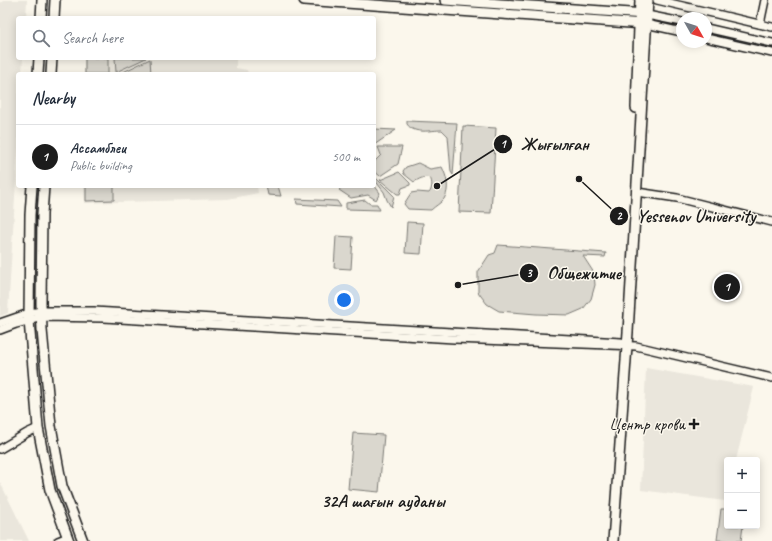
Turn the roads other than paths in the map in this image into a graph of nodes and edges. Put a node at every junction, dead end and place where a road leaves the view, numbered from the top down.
1 (42, 0) edge
2 (55, 0) edge
3 (304, 0) edge
4 (445, 0) edge
5 (640, 0) edge
6 (648, 0) edge
7 (657, 0) edge
8 (765, 0) edge
9 (643, 14) junction
10 (41, 16) edge
11 (54, 16) edge
12 (676, 21) edge
13 (642, 24) junction
14 (760, 24) junction
15 (772, 27) edge
16 (712, 29) edge
17 (676, 31) edge
18 (712, 39) edge
19 (772, 43) edge
20 (772, 53) edge
21 (39, 60) edge
22 (52, 60) edge
23 (38, 72) edge
24 (51, 72) edge
25 (32, 188) edge
26 (44, 188) edge
27 (637, 192) junction
28 (772, 222) edge
29 (42, 314) junction
30 (29, 317) junction
31 (0, 323) edge
32 (0, 330) edge
33 (627, 345) junction
34 (772, 378) edge
35 (51, 426) junction
36 (38, 428) junction
37 (0, 449) edge
38 (69, 539) edge
39 (58, 541) edge
40 (83, 541) edge
41 (610, 541) edge
42 (614, 541) edge

1 - 10 main road
2 - 11 main road
3 - 13 main road
4 - 9 main road
5 - 9 main road
6 - 9 main road
7 - 14 street
8 - 14 street
9 - 12 street
9 - 13 main road
13 - 17 street
13 - 27 main road
13 - 33 main road
14 - 15 street
16 - 19 street
18 - 20 street
21 - 23 main road
22 - 24 main road
25 - 30 main road
26 - 29 main road
27 - 28 street
27 - 33 main road
29 - 30 street
29 - 33 street
29 - 35 main road
30 - 31 street
30 - 32 street
30 - 36 main road
33 - 34 street
33 - 41 main road
33 - 42 main road
35 - 36 main road
35 - 40 main road
36 - 37 street
36 - 38 main road
38 - 39 street

